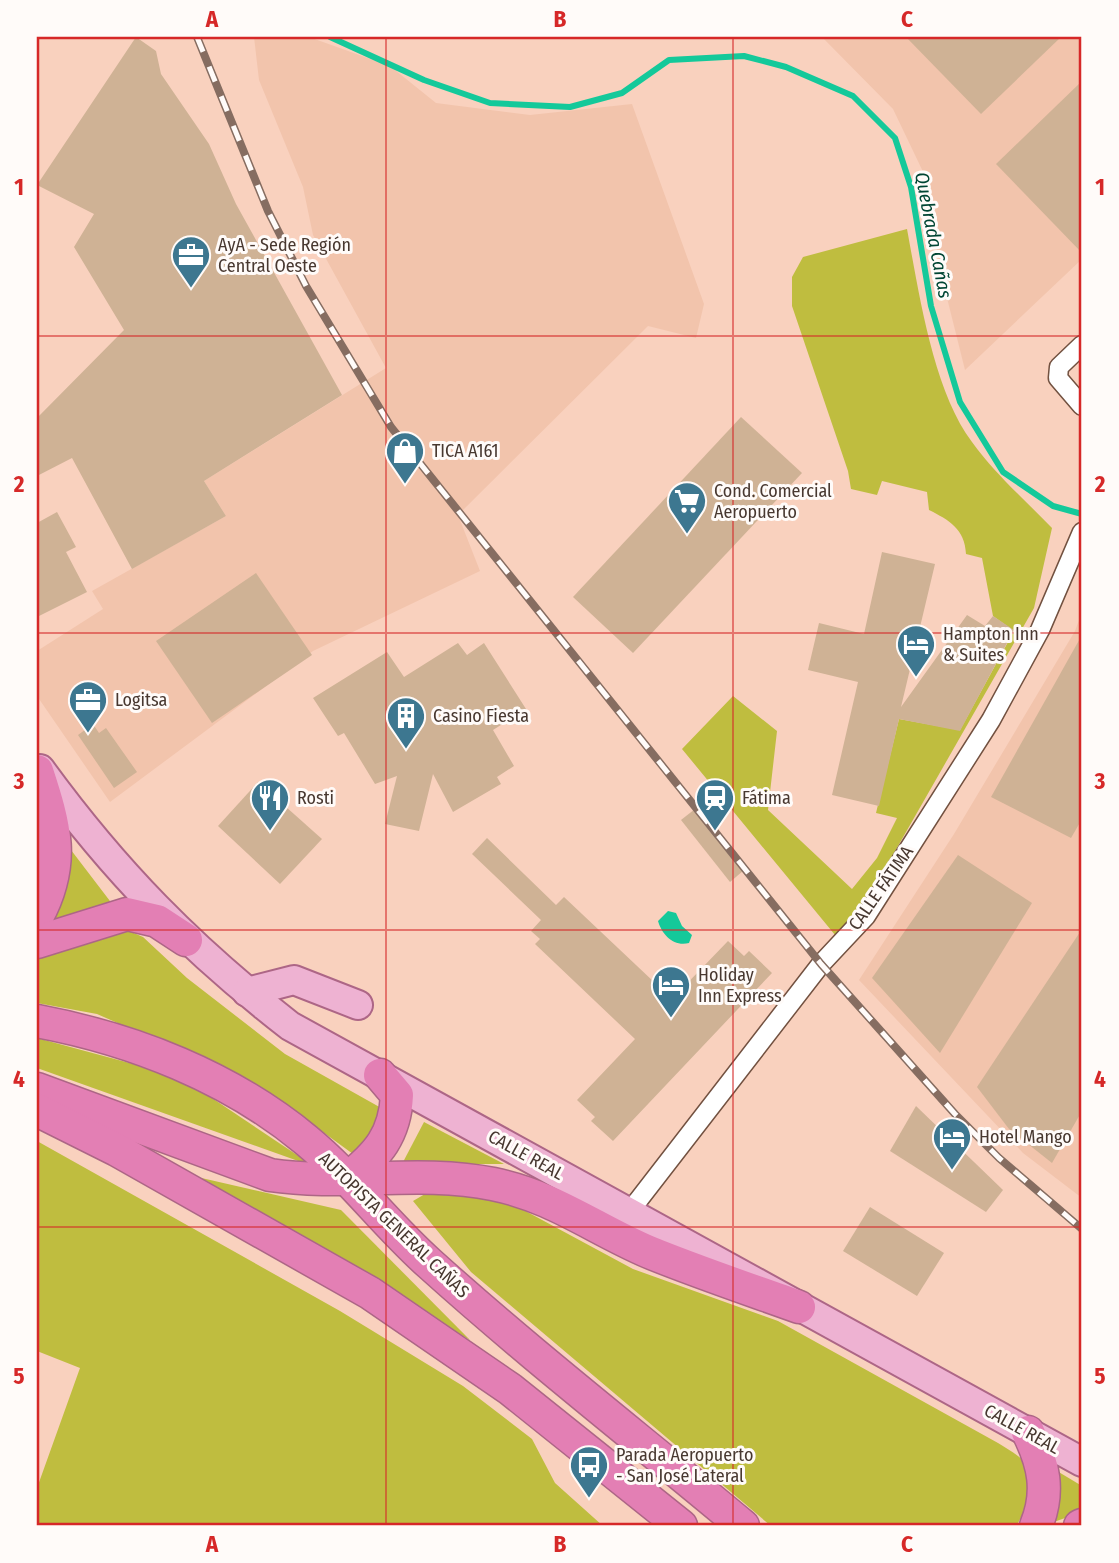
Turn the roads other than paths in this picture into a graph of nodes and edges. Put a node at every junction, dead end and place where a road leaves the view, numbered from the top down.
1 (1082, 345) edge
2 (1082, 406) edge
3 (1081, 535) edge
4 (37, 764) edge
5 (37, 771) edge
6 (37, 917) edge
7 (186, 940) junction
8 (37, 942) edge
9 (247, 992) junction
10 (358, 1005) dead end
11 (37, 1021) edge
12 (380, 1075) junction
13 (37, 1089) edge
14 (37, 1110) edge
15 (347, 1179) junction
16 (631, 1211) junction
17 (799, 1307) junction
18 (1028, 1432) junction
19 (1082, 1462) edge
20 (681, 1526) edge
21 (744, 1526) edge
22 (1036, 1526) edge

1 - 2 street
3 - 16 street, CALLE FÁTIMA
4 - 7 main road, CALLE REAL
5 - 6 highway
7 - 8 highway
7 - 9 main road, CALLE REAL
9 - 10 main road
9 - 12 main road, CALLE REAL
11 - 15 highway, AUTOPISTA GENERAL CAÑAS
12 - 15 highway
12 - 16 main road, CALLE REAL
13 - 15 highway
14 - 20 highway
15 - 17 highway
15 - 21 highway, AUTOPISTA GENERAL CAÑAS
16 - 17 main road, CALLE REAL
17 - 18 main road, CALLE REAL
18 - 19 main road, CALLE REAL
18 - 22 highway

